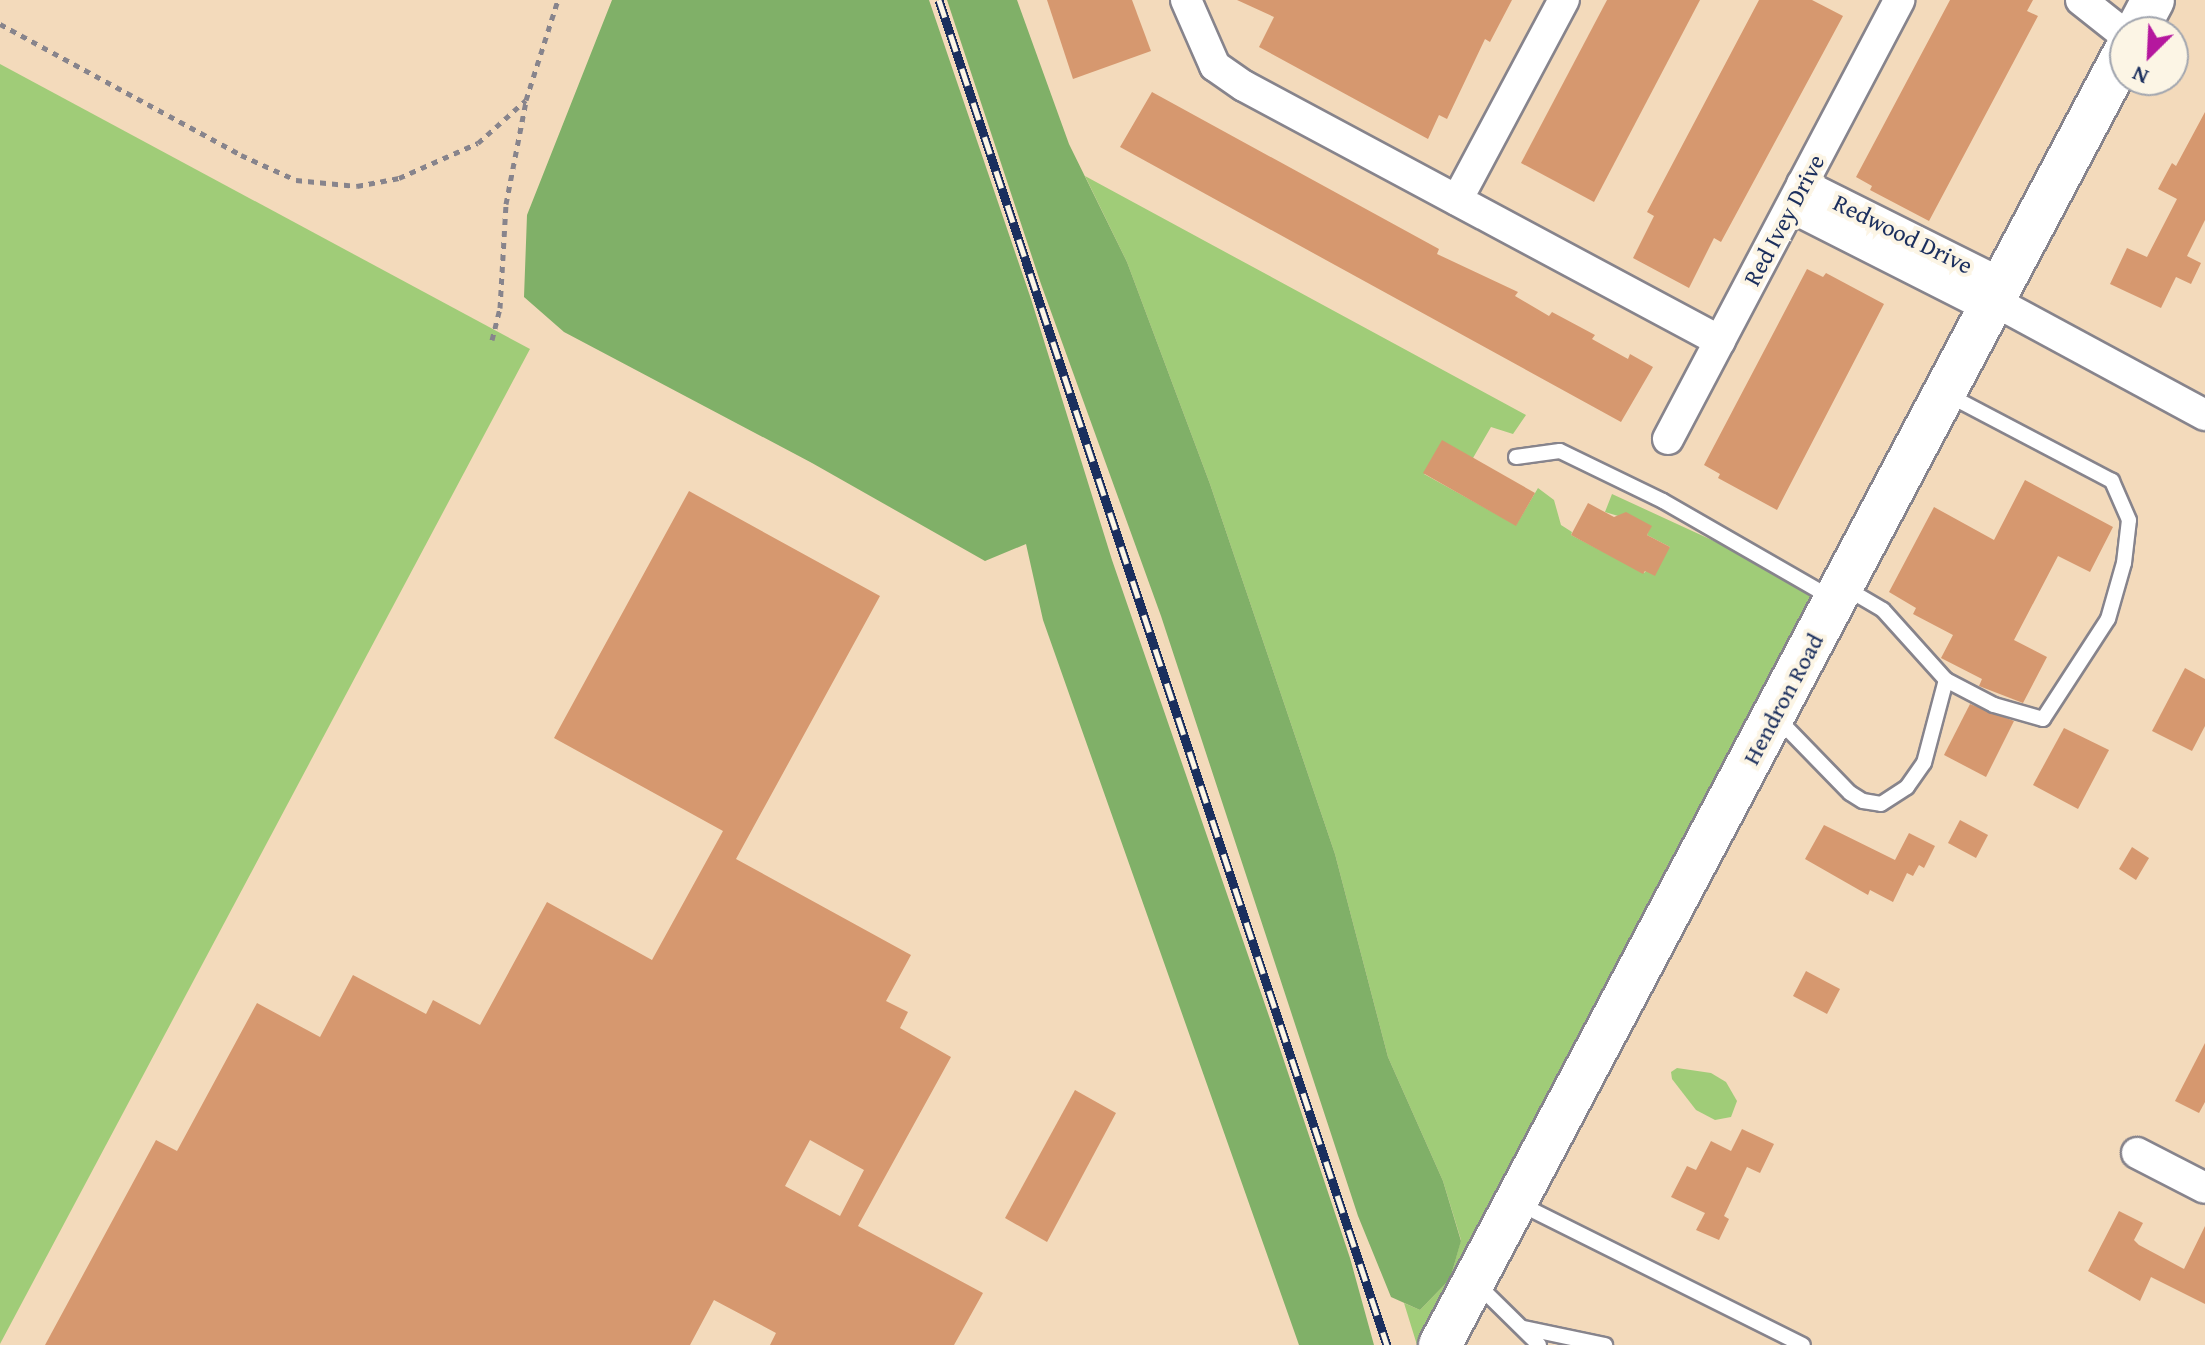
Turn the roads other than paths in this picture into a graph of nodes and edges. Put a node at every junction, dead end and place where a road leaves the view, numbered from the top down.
1 (1186, 0) edge
2 (1564, 0) edge
3 (1899, 0) edge
4 (2081, 0) edge
5 (2109, 22) edge
6 (2109, 82) edge
7 (1796, 196) junction
8 (1457, 200) junction
9 (1996, 297) junction
10 (1720, 341) junction
11 (1946, 394) junction
12 (2205, 415) edge
13 (1668, 439) dead end
14 (1516, 457) dead end
15 (1839, 593) junction
16 (1946, 680) junction
17 (1774, 716) junction
18 (2137, 1153) dead end
19 (2205, 1188) edge
20 (1516, 1202) junction
21 (1474, 1281) junction
22 (1524, 1328) junction
23 (1440, 1345) edge
24 (1539, 1345) edge
25 (1605, 1345) edge
26 (1803, 1345) edge

1 - 8 street
2 - 8 street
3 - 7 street, Red Ivey Drive
4 - 5 street
6 - 9 street, Hendron Road
7 - 9 street, Redwood Drive
7 - 10 street, Red Ivey Drive
8 - 10 street
9 - 11 street, Hendron Road
9 - 12 street, Redwood Drive
10 - 13 street, Red Ivey Drive
11 - 15 street, Hendron Road
11 - 16 lane
14 - 15 lane
15 - 16 lane
15 - 17 street, Hendron Road
16 - 17 lane
17 - 20 street, Hendron Road
18 - 19 street
20 - 21 street, Hendron Road
20 - 26 lane
21 - 22 lane
21 - 23 street, Hendron Road
22 - 24 lane
22 - 25 lane

